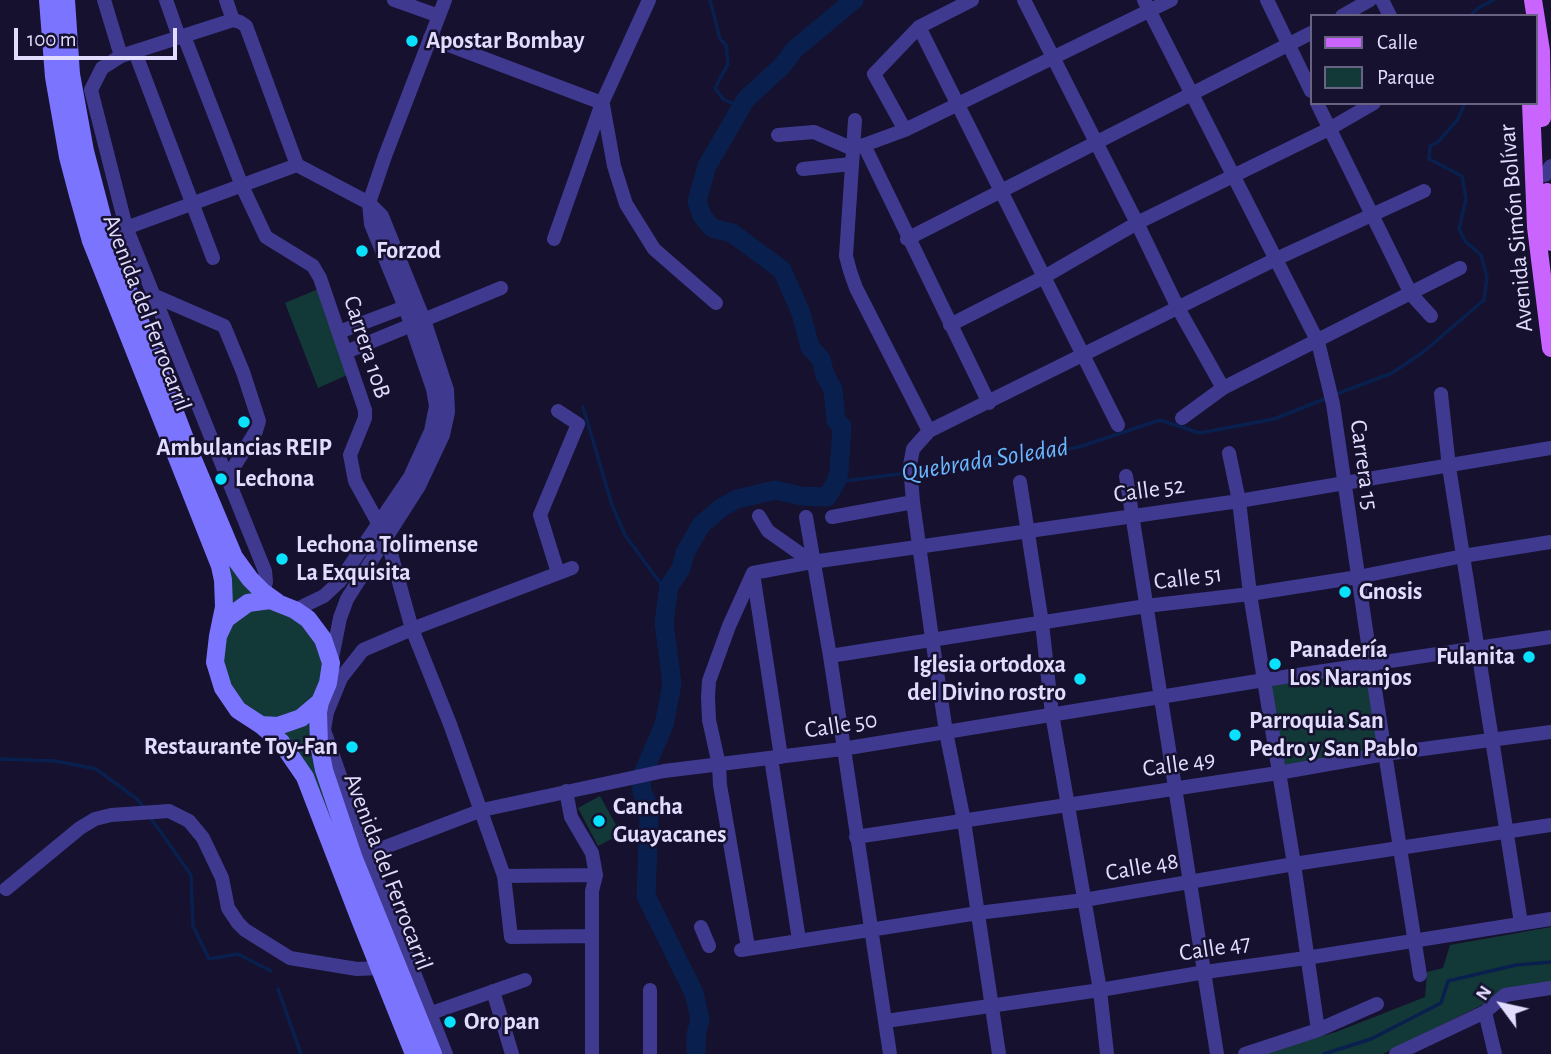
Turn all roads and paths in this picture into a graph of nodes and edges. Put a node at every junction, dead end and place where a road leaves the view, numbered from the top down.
1 (48, 0) edge
2 (66, 0) edge
3 (104, 0) edge
4 (166, 0) edge
5 (226, 0) edge
6 (394, 0) edge
7 (445, 0) edge
8 (649, 0) edge
9 (972, 0) edge
10 (1024, 0) edge
11 (1171, 0) edge
12 (1267, 0) edge
13 (1370, 0) edge
14 (1147, 6) edge
15 (1346, 14) edge
16 (439, 16) junction
17 (233, 20) junction
18 (1537, 26) edge
19 (919, 27) junction
20 (1310, 34) edge
21 (182, 37) junction
22 (430, 37) junction
23 (1289, 46) junction
24 (128, 54) junction
25 (1053, 59) junction
26 (1310, 89) edge
27 (1193, 93) junction
28 (602, 103) junction
29 (958, 105) junction
30 (1318, 105) edge
31 (1370, 105) edge
32 (1542, 112) edge
33 (855, 120) dead end
34 (1329, 128) junction
35 (905, 130) junction
36 (778, 135) dead end
37 (1096, 142) junction
38 (856, 153) junction
39 (296, 165) junction
40 (803, 169) dead end
41 (1233, 176) junction
42 (242, 186) junction
43 (1002, 189) junction
44 (1424, 191) dead end
45 (1549, 191) edge
46 (191, 202) junction
47 (369, 203) junction
48 (1373, 215) junction
49 (1137, 223) junction
50 (126, 227) junction
51 (107, 235) junction
52 (554, 239) dead end
53 (908, 239) junction
54 (1551, 242) edge
55 (213, 258) dead end
56 (1276, 259) junction
57 (1460, 268) dead end
58 (1044, 277) junction
59 (501, 288) dead end
60 (1411, 294) junction
61 (155, 296) junction
62 (716, 303) dead end
63 (405, 307) junction
64 (1178, 308) junction
65 (1431, 316) dead end
66 (418, 323) junction
67 (950, 325) junction
68 (339, 332) junction
69 (1318, 342) junction
70 (1551, 348) edge
71 (346, 352) junction
72 (1083, 355) junction
73 (1223, 388) junction
74 (1441, 394) dead end
75 (989, 403) junction
76 (558, 411) dead end
77 (1182, 418) dead end
78 (1118, 425) dead end
79 (929, 431) junction
80 (437, 433) junction
81 (1551, 448) edge
82 (1229, 453) dead end
83 (1450, 467) junction
84 (1126, 477) dead end
85 (227, 478) junction
86 (1020, 482) dead end
87 (1343, 483) junction
88 (1239, 501) junction
89 (913, 502) junction
90 (1133, 515) junction
91 (759, 516) dead end
92 (806, 517) dead end
93 (832, 517) dead end
94 (378, 523) junction
95 (1027, 531) junction
96 (387, 539) junction
97 (1551, 542) edge
98 (921, 548) junction
99 (1463, 556) junction
100 (812, 562) junction
101 (572, 568) dead end
102 (558, 573) junction
103 (753, 573) junction
104 (1357, 577) junction
105 (1250, 594) junction
106 (270, 597) junction
107 (1146, 606) junction
108 (295, 610) junction
109 (1042, 624) junction
110 (412, 629) junction
111 (218, 636) junction
112 (1551, 637) edge
113 (932, 638) junction
114 (1477, 649) junction
115 (830, 656) junction
116 (331, 663) junction
117 (1371, 664) junction
118 (1264, 680) junction
119 (1161, 696) junction
120 (320, 702) junction
121 (1052, 714) junction
122 (261, 725) junction
123 (946, 732) junction
124 (1551, 732) edge
125 (1492, 740) junction
126 (842, 749) junction
127 (1385, 754) junction
128 (776, 758) junction
129 (719, 765) junction
130 (1278, 773) junction
131 (1175, 787) junction
132 (566, 791) junction
133 (1069, 803) junction
134 (482, 810) junction
135 (964, 821) junction
136 (1551, 825) edge
137 (1507, 833) junction
138 (856, 837) junction
139 (1400, 848) junction
140 (361, 856) junction
141 (1294, 864) junction
142 (596, 875) junction
143 (504, 876) junction
144 (1191, 881) junction
145 (6, 889) dead end
146 (1084, 900) junction
147 (978, 913) junction
148 (1551, 919) edge
149 (1521, 923) junction
150 (701, 927) dead end
151 (871, 930) junction
152 (591, 936) junction
153 (799, 940) junction
154 (1415, 941) junction
155 (709, 946) dead end
156 (1306, 958) junction
157 (380, 968) junction
158 (1205, 972) junction
159 (1420, 975) dead end
160 (525, 980) dead end
161 (1551, 988) edge
162 (650, 990) dead end
163 (1100, 990) junction
164 (493, 991) junction
165 (1377, 1004) dead end
166 (993, 1005) junction
167 (1485, 1012) junction
168 (424, 1016) junction
169 (886, 1021) junction
170 (1318, 1030) junction
171 (414, 1054) edge
172 (433, 1054) edge
173 (446, 1054) edge
174 (512, 1054) edge
175 (593, 1054) edge
176 (650, 1054) edge
177 (890, 1054) edge
178 (999, 1054) edge
179 (1107, 1054) edge
180 (1217, 1054) edge
181 (1245, 1054) edge
182 (1396, 1054) edge
183 (1495, 1054) edge

1 - 111 main road, Avenida del Ferrocarril
2 - 51 main road, Avenida del Ferrocarril
3 - 24 street
4 - 21 street, Carrera 10B
5 - 17 street
6 - 16 street
7 - 16 street
8 - 28 street
9 - 19 street
10 - 25 street
11 - 14 street
12 - 23 street
13 - 15 street
14 - 25 street
14 - 27 street, Carrera 15
16 - 22 street
17 - 21 street
17 - 39 street
18 - 32 main road, Avenida Simón Bolívar
19 - 29 street
19 - 35 street
20 - 23 street
21 - 24 street
21 - 42 street, Carrera 10B
22 - 28 street
22 - 47 street
23 - 26 street
23 - 27 street
24 - 46 street
24 - 50 street
25 - 29 street
25 - 37 street
27 - 37 street
27 - 41 street, Carrera 15
28 - 52 street
28 - 62 street
29 - 35 street
29 - 43 street
30 - 34 street
31 - 34 street
32 - 45 main road, Avenida Simón Bolívar
32 - 70 main road, Avenida Simón Bolívar
33 - 38 street
34 - 41 street
34 - 48 street
35 - 38 street
36 - 38 street
37 - 43 street
37 - 49 street
38 - 40 street
38 - 53 street
38 - 79 street
39 - 42 street
39 - 47 street
41 - 49 street
41 - 56 street, Carrera 15
42 - 46 street
42 - 68 street, Carrera 10B
43 - 53 street
43 - 58 street
44 - 48 street
45 - 54 main road, Avenida Simón Bolívar
46 - 50 street
46 - 55 street
47 - 63 street
47 - 66 street
48 - 56 street
48 - 60 street
49 - 58 street
49 - 64 street
50 - 51 street
50 - 61 street
51 - 106 main road, Avenida del Ferrocarril
53 - 67 street
56 - 64 street
56 - 69 street, Carrera 15
57 - 60 street
58 - 67 street
58 - 72 street
59 - 66 street
60 - 65 street
60 - 69 street
61 - 85 street
61 - 85 street
63 - 66 street
63 - 68 street
64 - 72 street
64 - 73 street
66 - 71 street
66 - 80 street
67 - 75 street
68 - 71 street, Carrera 10B
69 - 73 street
69 - 87 street, Carrera 15
71 - 94 street, Carrera 10B
72 - 75 street
72 - 78 street
73 - 77 street
74 - 83 street
75 - 79 street
76 - 102 street
79 - 89 street
80 - 94 street
80 - 96 street
81 - 83 street, Calle 52
82 - 88 street
83 - 87 street, Calle 52
83 - 99 street
84 - 90 street
85 - 106 street
86 - 95 street
87 - 88 street, Calle 52
87 - 104 street, Carrera 15
88 - 90 street, Calle 52
88 - 105 street
89 - 93 street
89 - 98 street
90 - 95 street, Calle 52
90 - 107 street
91 - 100 street
92 - 100 street
94 - 96 street, Carrera 10B
94 - 108 street
95 - 98 street, Calle 52
95 - 109 street
96 - 110 street, Carrera 10B
96 - 116 street
97 - 99 street, Calle 51
98 - 100 street, Calle 52
98 - 113 street
99 - 104 street, Calle 51
99 - 114 street
100 - 103 street, Calle 52
100 - 115 street
101 - 102 street
102 - 110 street
103 - 128 street
103 - 129 street
104 - 105 street, Calle 51
104 - 117 street, Carrera 15
105 - 107 street, Calle 51
105 - 118 street
106 - 108 main road
106 - 111 main road
107 - 109 street, Calle 51
107 - 119 street
108 - 116 main road
109 - 113 street, Calle 51
109 - 121 street
110 - 134 street, Carrera 10B
110 - 140 street
111 - 122 main road
112 - 114 street, Calle 50
113 - 115 street, Calle 51
113 - 123 street
114 - 117 street, Calle 50
114 - 125 street
115 - 126 street
116 - 120 main road
117 - 118 street, Calle 50
117 - 127 street, Carrera 15
118 - 119 street, Calle 50
118 - 130 street
119 - 121 street, Calle 50
119 - 131 street
120 - 122 main road
120 - 140 main road, Avenida del Ferrocarril
121 - 123 street, Calle 50
121 - 133 street
122 - 157 main road, Avenida del Ferrocarril
123 - 126 street, Calle 50
123 - 135 street
124 - 125 street, Calle 49
125 - 127 street, Calle 49
125 - 137 street
126 - 128 street, Calle 50
126 - 138 street
127 - 130 street, Calle 49
127 - 139 street, Carrera 15
128 - 129 street, Calle 50
128 - 153 street
129 - 132 street, Calle 50
129 - 153 street, Calle 48
130 - 131 street, Calle 49
130 - 141 street
131 - 133 street, Calle 49
131 - 144 street
132 - 134 street, Calle 50
132 - 142 street
133 - 135 street, Calle 49
133 - 146 street
134 - 140 street, Calle 50
134 - 143 street, Carrera 10B
135 - 138 street, Calle 49
135 - 147 street
136 - 137 street, Calle 48
137 - 139 street, Calle 48
137 - 149 street
138 - 151 street
139 - 141 street, Calle 48
139 - 154 street, Carrera 15
140 - 168 main road, Avenida del Ferrocarril
141 - 144 street, Calle 48
141 - 156 street
142 - 143 street
142 - 152 street
143 - 152 street, Carrera 10B
144 - 146 street, Calle 48
144 - 158 street
145 - 157 street
146 - 147 street, Calle 48
146 - 163 street
147 - 151 street, Calle 48
147 - 166 street
148 - 149 street, Calle 47
149 - 154 street, Calle 47
150 - 155 street
151 - 153 street, Calle 48
151 - 169 street
152 - 175 street
154 - 156 street, Calle 47
154 - 159 street, Carrera 15
156 - 158 street, Calle 47
156 - 170 street
157 - 171 main road, Avenida del Ferrocarril
158 - 163 street, Calle 47
158 - 180 street
160 - 164 street
161 - 167 street
162 - 176 street
163 - 166 street, Calle 47
163 - 179 street
164 - 168 street
164 - 174 street
165 - 170 street
166 - 169 street, Calle 47
166 - 178 street
167 - 182 street
167 - 183 street
168 - 172 main road, Avenida del Ferrocarril
168 - 173 street
169 - 177 street
170 - 181 street

